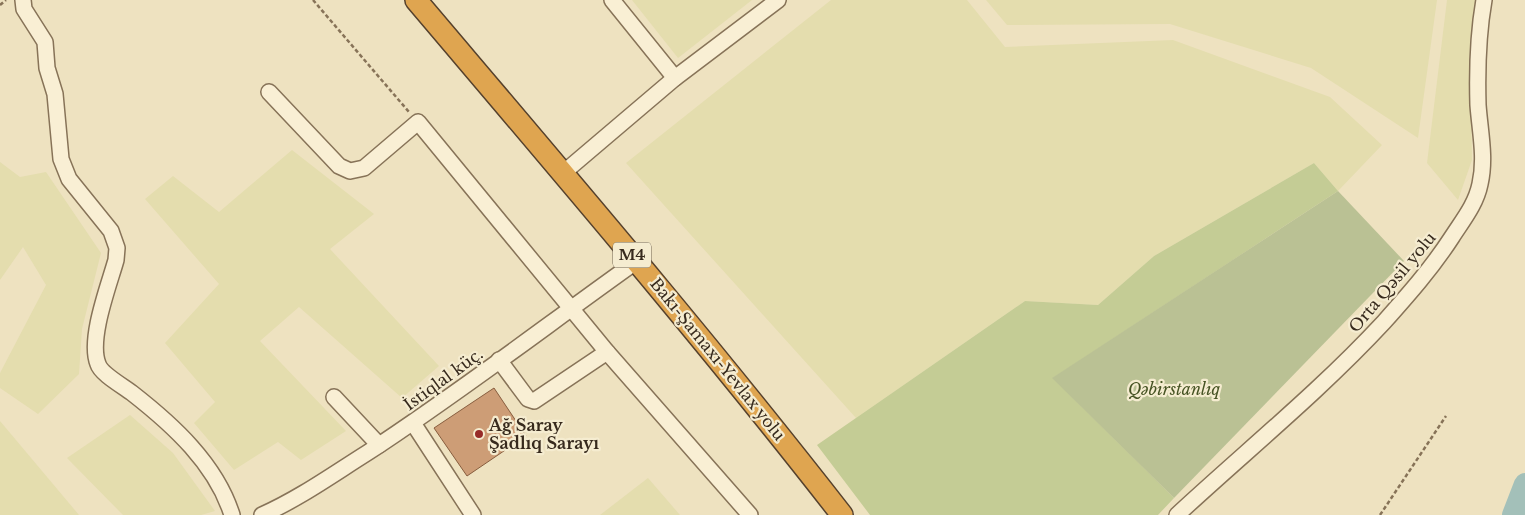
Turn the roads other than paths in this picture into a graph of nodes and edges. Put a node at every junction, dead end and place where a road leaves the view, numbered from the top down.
1 (23, 0) edge
2 (416, 0) edge
3 (612, 0) edge
4 (778, 0) edge
5 (1484, 0) edge
6 (675, 78) junction
7 (269, 92) dead end
8 (562, 174) junction
9 (636, 261) junction
10 (571, 308) junction
11 (608, 352) junction
12 (499, 360) junction
13 (334, 397) dead end
14 (413, 423) junction
15 (379, 445) junction
16 (288, 510) edge
17 (232, 515) edge
18 (262, 515) edge
19 (473, 515) edge
20 (750, 515) edge
21 (842, 515) edge
22 (1177, 515) edge

1 - 17 street
2 - 8 highway, Bakı-Şamaxı-Yevlax yolu / M4
3 - 6 street
4 - 6 street
5 - 22 street, Orta Qəsil yolu
6 - 8 street
7 - 10 street
8 - 9 highway, Bakı-Şamaxı-Yevlax yolu / M4
9 - 10 street, İstiqlal küç.
9 - 21 highway, Bakı-Şamaxı-Yevlax yolu / M4
10 - 11 street
10 - 12 street, İstiqlal küç.
11 - 12 street
11 - 20 street
12 - 14 street, İstiqlal küç.
13 - 15 street
14 - 15 street, İstiqlal küç.
14 - 19 street
15 - 16 street, İstiqlal küç.
16 - 18 street, İstiqlal küç.

